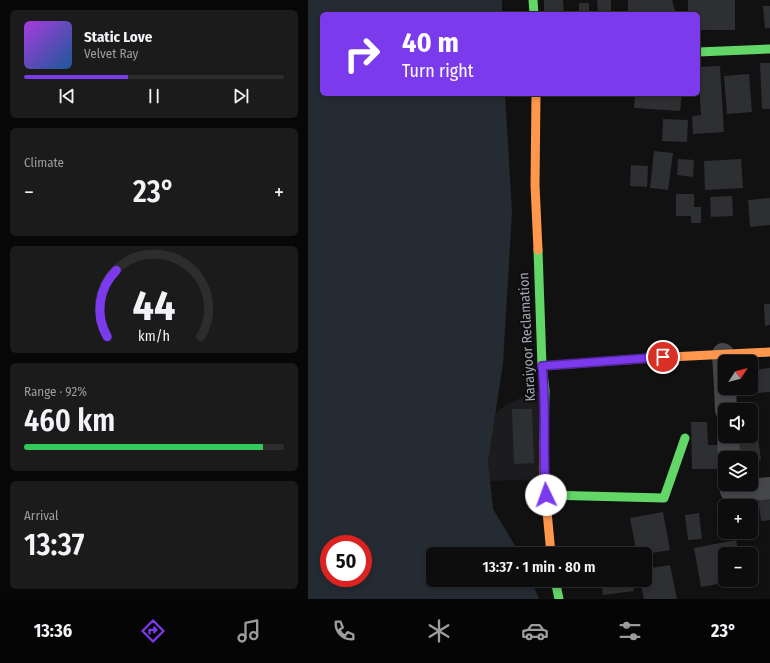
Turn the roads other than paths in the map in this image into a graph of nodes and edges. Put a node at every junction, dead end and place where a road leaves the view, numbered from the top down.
1 (533, 0) edge
2 (534, 12) edge
3 (770, 49) edge
4 (700, 52) edge
5 (536, 96) edge
6 (770, 352) edge
7 (723, 354) joint
8 (542, 366) junction
9 (685, 438) dead end
10 (770, 488) edge
11 (758, 489) edge
12 (546, 495) junction
13 (550, 547) edge
14 (556, 587) edge
15 (559, 599) edge

1 - 2 main road
3 - 4 main road
5 - 8 main road, Karaiyoor Reclamation
6 - 7 main road
7 - 8 main road
8 - 12 main road, Karaiyoor Reclamation
9 - 12 main road
10 - 11 street
12 - 13 main road, Karaiyoor Reclamation
14 - 15 main road

